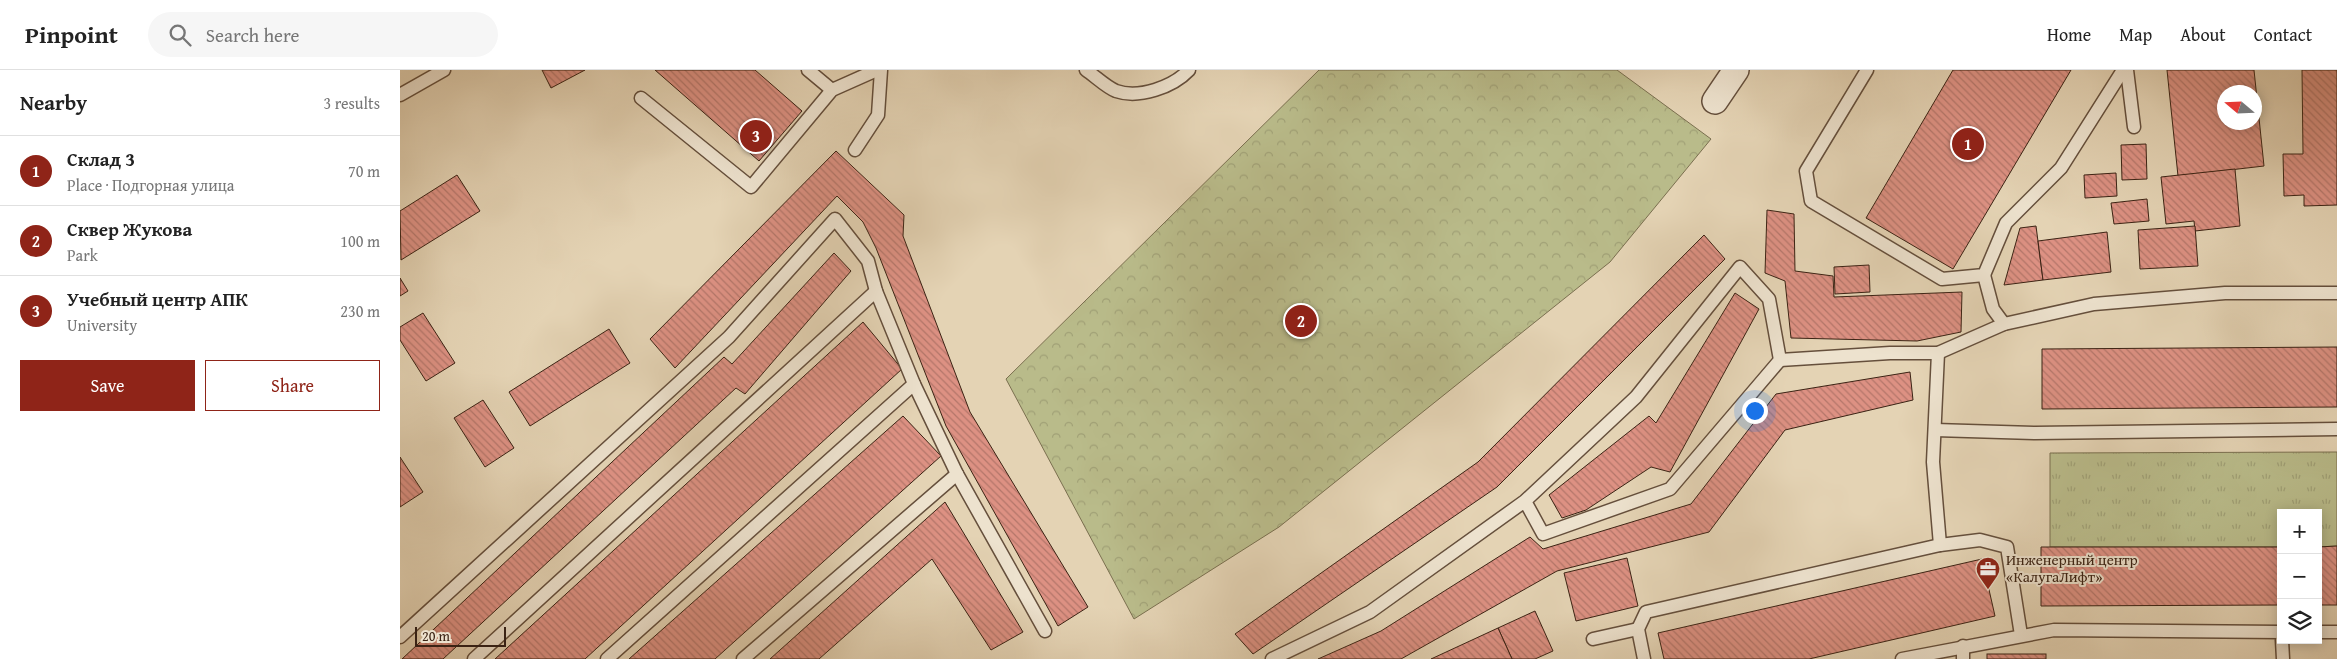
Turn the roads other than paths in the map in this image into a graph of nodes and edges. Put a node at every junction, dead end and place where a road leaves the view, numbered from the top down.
1 (444, 70) edge
2 (808, 70) edge
3 (876, 70) edge
4 (880, 70) edge
5 (1086, 70) edge
6 (1189, 70) edge
7 (1736, 70) edge
8 (1867, 70) edge
9 (2123, 70) edge
10 (2127, 70) edge
11 (832, 90) junction
12 (400, 95) edge
13 (641, 98) dead end
14 (1715, 101) dead end
15 (2134, 127) dead end
16 (855, 150) dead end
17 (1984, 274) junction
18 (876, 292) junction
19 (2337, 293) edge
20 (2004, 324) junction
21 (1938, 353) junction
22 (1780, 360) junction
23 (914, 384) junction
24 (2337, 429) edge
25 (1934, 430) junction
26 (957, 474) junction
27 (1525, 502) junction
28 (1940, 545) junction
29 (1638, 629) junction
30 (1045, 631) dead end
31 (2277, 632) edge
32 (2322, 632) edge
33 (2337, 632) edge
34 (2021, 635) junction
35 (400, 637) edge
36 (1593, 639) dead end
37 (2282, 644) edge
38 (1963, 652) edge
39 (474, 659) edge
40 (607, 659) edge
41 (742, 659) edge
42 (1272, 659) edge
43 (1644, 659) edge
44 (1902, 659) edge
45 (2283, 659) edge

1 - 12 lane
2 - 11 lane
3 - 11 lane
4 - 16 lane
5 - 6 lane
7 - 14 street
8 - 17 lane
9 - 17 lane
10 - 15 lane
11 - 13 lane
17 - 20 lane
18 - 23 lane
18 - 35 lane
18 - 39 lane
19 - 20 lane
20 - 21 lane
21 - 22 lane
21 - 25 lane
22 - 27 lane
22 - 27 lane
23 - 26 lane
23 - 40 lane
24 - 25 lane
25 - 28 lane
26 - 30 lane
26 - 41 lane
27 - 42 lane
28 - 29 lane
28 - 34 lane
29 - 36 lane
29 - 43 lane
31 - 34 lane
32 - 33 lane
34 - 38 lane
37 - 45 lane
38 - 44 lane

